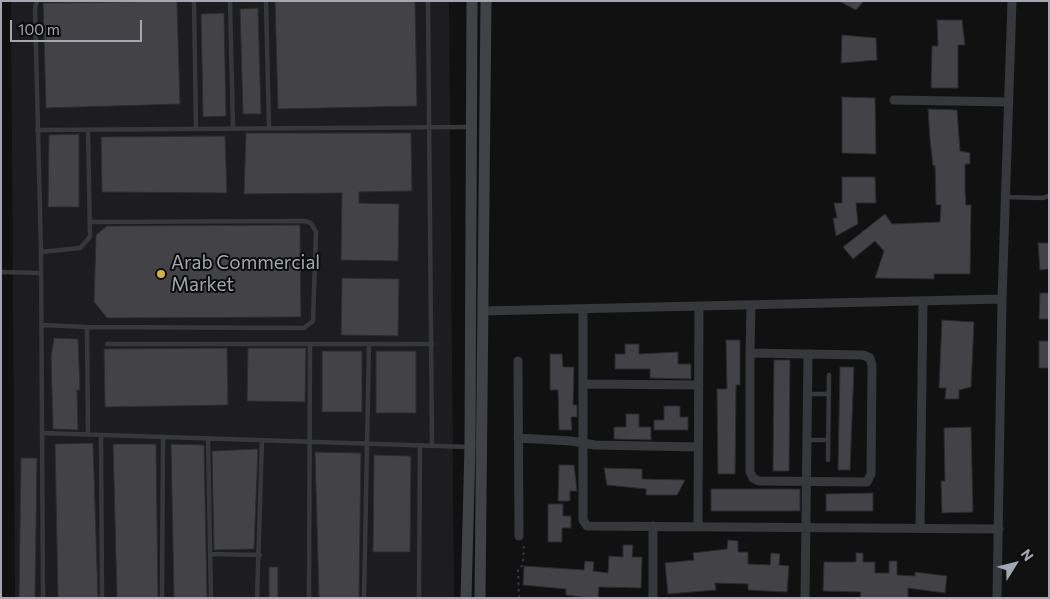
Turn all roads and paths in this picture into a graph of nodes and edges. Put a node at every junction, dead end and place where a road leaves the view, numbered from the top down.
1 (37, 1) edge
2 (194, 1) edge
3 (230, 1) edge
4 (266, 1) edge
5 (428, 1) edge
6 (472, 1) edge
7 (486, 1) edge
8 (1012, 1) edge
9 (894, 100) dead end
10 (1008, 102) junction
11 (430, 127) junction
12 (470, 127) junction
13 (233, 128) junction
14 (269, 128) junction
15 (196, 129) junction
16 (37, 130) junction
17 (88, 130) junction
18 (1049, 196) edge
19 (1005, 197) junction
20 (90, 222) junction
21 (41, 252) junction
22 (1, 272) edge
23 (41, 273) junction
24 (1002, 299) junction
25 (923, 301) junction
26 (750, 305) junction
27 (699, 306) junction
28 (583, 309) junction
29 (483, 311) junction
30 (41, 325) junction
31 (87, 327) junction
32 (107, 344) dead end
33 (310, 344) junction
34 (369, 344) junction
35 (432, 344) junction
36 (750, 353) junction
37 (808, 354) junction
38 (518, 361) dead end
39 (829, 375) dead end
40 (583, 384) junction
41 (699, 385) junction
42 (808, 394) junction
43 (829, 394) junction
44 (43, 433) junction
45 (88, 434) junction
46 (101, 435) junction
47 (163, 437) junction
48 (208, 438) junction
49 (518, 438) junction
50 (262, 440) junction
51 (807, 440) junction
52 (828, 440) junction
53 (308, 442) junction
54 (584, 443) junction
55 (366, 444) junction
56 (420, 446) junction
57 (432, 446) junction
58 (470, 447) junction
59 (698, 447) junction
60 (828, 460) dead end
61 (807, 482) junction
62 (653, 526) junction
63 (698, 526) junction
64 (806, 528) junction
65 (920, 528) junction
66 (999, 529) junction
67 (518, 536) joint
68 (210, 554) junction
69 (260, 555) junction
70 (43, 598) edge
71 (102, 598) edge
72 (162, 598) edge
73 (210, 598) edge
74 (257, 598) edge
75 (309, 598) edge
76 (364, 598) edge
77 (419, 598) edge
78 (466, 598) edge
79 (480, 598) edge
80 (519, 598) edge
81 (653, 598) edge
82 (805, 598) edge
83 (997, 598) edge

1 - 16 lane
2 - 15 lane
3 - 13 lane
4 - 14 lane
5 - 11 lane
6 - 12 main road
7 - 29 main road
8 - 10 street
9 - 10 street
10 - 19 street
11 - 12 lane
11 - 14 lane
11 - 35 lane
12 - 58 main road
13 - 14 lane
13 - 15 lane
15 - 17 lane
16 - 17 lane
16 - 21 lane
17 - 20 lane
18 - 19 lane
19 - 24 street
20 - 21 lane
20 - 31 lane
21 - 23 lane
22 - 23 lane
23 - 30 lane
24 - 25 street
24 - 66 street
25 - 26 street
25 - 65 street
26 - 27 street
26 - 36 street
27 - 28 street
27 - 41 street
28 - 29 street
28 - 40 street
29 - 79 main road
30 - 31 lane
30 - 44 lane
31 - 45 lane
32 - 33 lane
33 - 34 lane
33 - 53 lane
34 - 35 lane
34 - 55 lane
35 - 57 lane
36 - 37 street
36 - 61 street
37 - 42 street
37 - 61 street
38 - 49 street
39 - 43 lane
40 - 41 street
40 - 54 street
41 - 59 street
42 - 43 lane
42 - 51 street
43 - 52 lane
44 - 45 lane
44 - 70 lane
45 - 46 lane
46 - 47 lane
46 - 71 lane
47 - 48 lane
47 - 72 lane
48 - 50 lane
48 - 68 lane
49 - 54 street
49 - 67 street
50 - 53 lane
50 - 69 lane
51 - 52 lane
51 - 61 street
52 - 60 lane
53 - 55 lane
53 - 75 lane
54 - 59 street
54 - 62 street
55 - 56 lane
55 - 76 lane
56 - 57 lane
56 - 77 lane
57 - 58 lane
58 - 78 main road
59 - 63 street
61 - 64 street
62 - 63 street
62 - 81 street
63 - 64 street
64 - 65 street
64 - 82 street
65 - 66 street
66 - 83 street
67 - 80 path
68 - 69 lane
68 - 73 lane
69 - 74 lane

